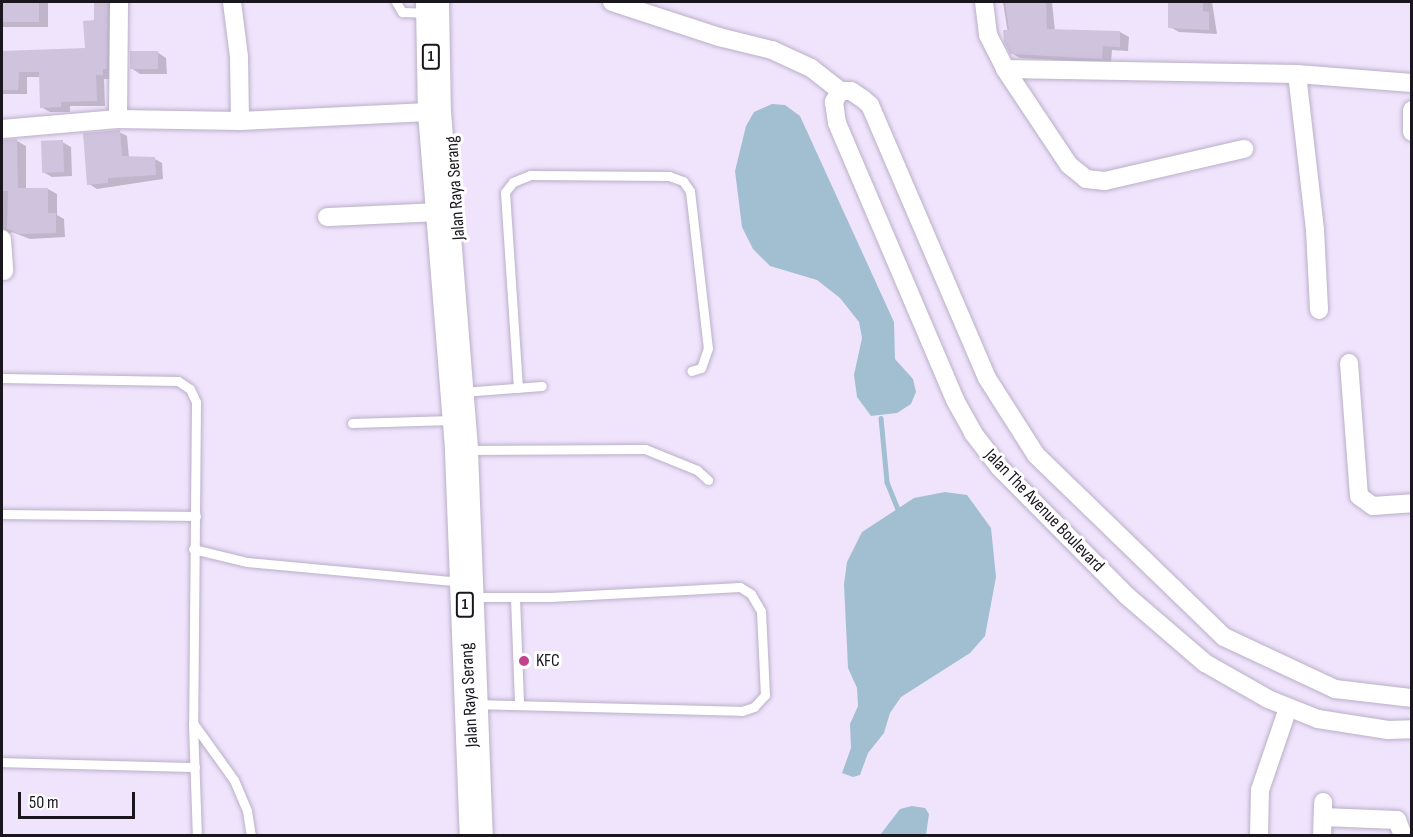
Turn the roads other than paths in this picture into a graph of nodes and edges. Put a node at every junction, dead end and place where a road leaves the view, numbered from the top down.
1 (119, 2) edge
2 (232, 2) edge
3 (396, 2) edge
4 (612, 2) edge
5 (984, 2) edge
6 (436, 6) edge
7 (1005, 69) junction
8 (1297, 74) junction
9 (1412, 83) edge
10 (840, 91) junction
11 (1412, 110) edge
12 (434, 112) junction
13 (118, 119) junction
14 (240, 121) junction
15 (2, 129) edge
16 (1412, 132) edge
17 (1244, 149) dead end
18 (442, 212) junction
19 (327, 217) dead end
20 (2, 239) edge
21 (4, 271) dead end
22 (1319, 310) dead end
23 (1349, 363) dead end
24 (691, 372) dead end
25 (2, 378) edge
26 (542, 386) dead end
27 (518, 388) junction
28 (458, 409) junction
29 (352, 423) dead end
30 (708, 480) dead end
31 (1412, 503) edge
32 (2, 514) edge
33 (196, 516) junction
34 (193, 549) junction
35 (464, 589) junction
36 (515, 598) junction
37 (1224, 637) junction
38 (1205, 663) junction
39 (1412, 698) edge
40 (471, 704) junction
41 (519, 704) junction
42 (1288, 708) junction
43 (193, 723) junction
44 (1412, 729) edge
45 (2, 762) edge
46 (195, 767) junction
47 (1323, 818) edge
48 (197, 836) edge
49 (251, 836) edge
50 (476, 836) edge
51 (1259, 836) edge
52 (1403, 836) edge

1 - 13 street
2 - 14 street
3 - 6 lane
4 - 10 street, Jalan The Avenue Boulevard
5 - 7 street
6 - 12 highway, Jalan Raya Serang / 1
6 - 28 highway, Jalan Raya Serang / 1
7 - 8 street
7 - 17 street
8 - 9 street
8 - 22 street
10 - 37 street, Jalan The Avenue Boulevard
10 - 38 street, Jalan The Avenue Boulevard
11 - 16 street
12 - 14 street
12 - 18 highway, Jalan Raya Serang / 1
13 - 14 street
13 - 15 street
18 - 19 street
18 - 28 highway, Jalan Raya Serang / 1
20 - 21 street
23 - 31 street
24 - 27 lane
25 - 33 lane
26 - 27 lane
27 - 28 lane
28 - 29 lane
28 - 30 lane
28 - 35 highway, Jalan Raya Serang / 1
32 - 33 lane
33 - 34 lane
34 - 35 lane
34 - 43 lane
35 - 36 lane
35 - 40 highway, Jalan Raya Serang / 1
36 - 41 lane
36 - 41 lane
37 - 38 street
37 - 39 street, Jalan The Avenue Boulevard
38 - 42 street, Jalan The Avenue Boulevard
40 - 41 lane
40 - 50 highway, Jalan Raya Serang / 1
42 - 44 street, Jalan The Avenue Boulevard
42 - 51 street
43 - 46 lane
43 - 49 lane
45 - 46 lane
46 - 48 lane
47 - 52 street

